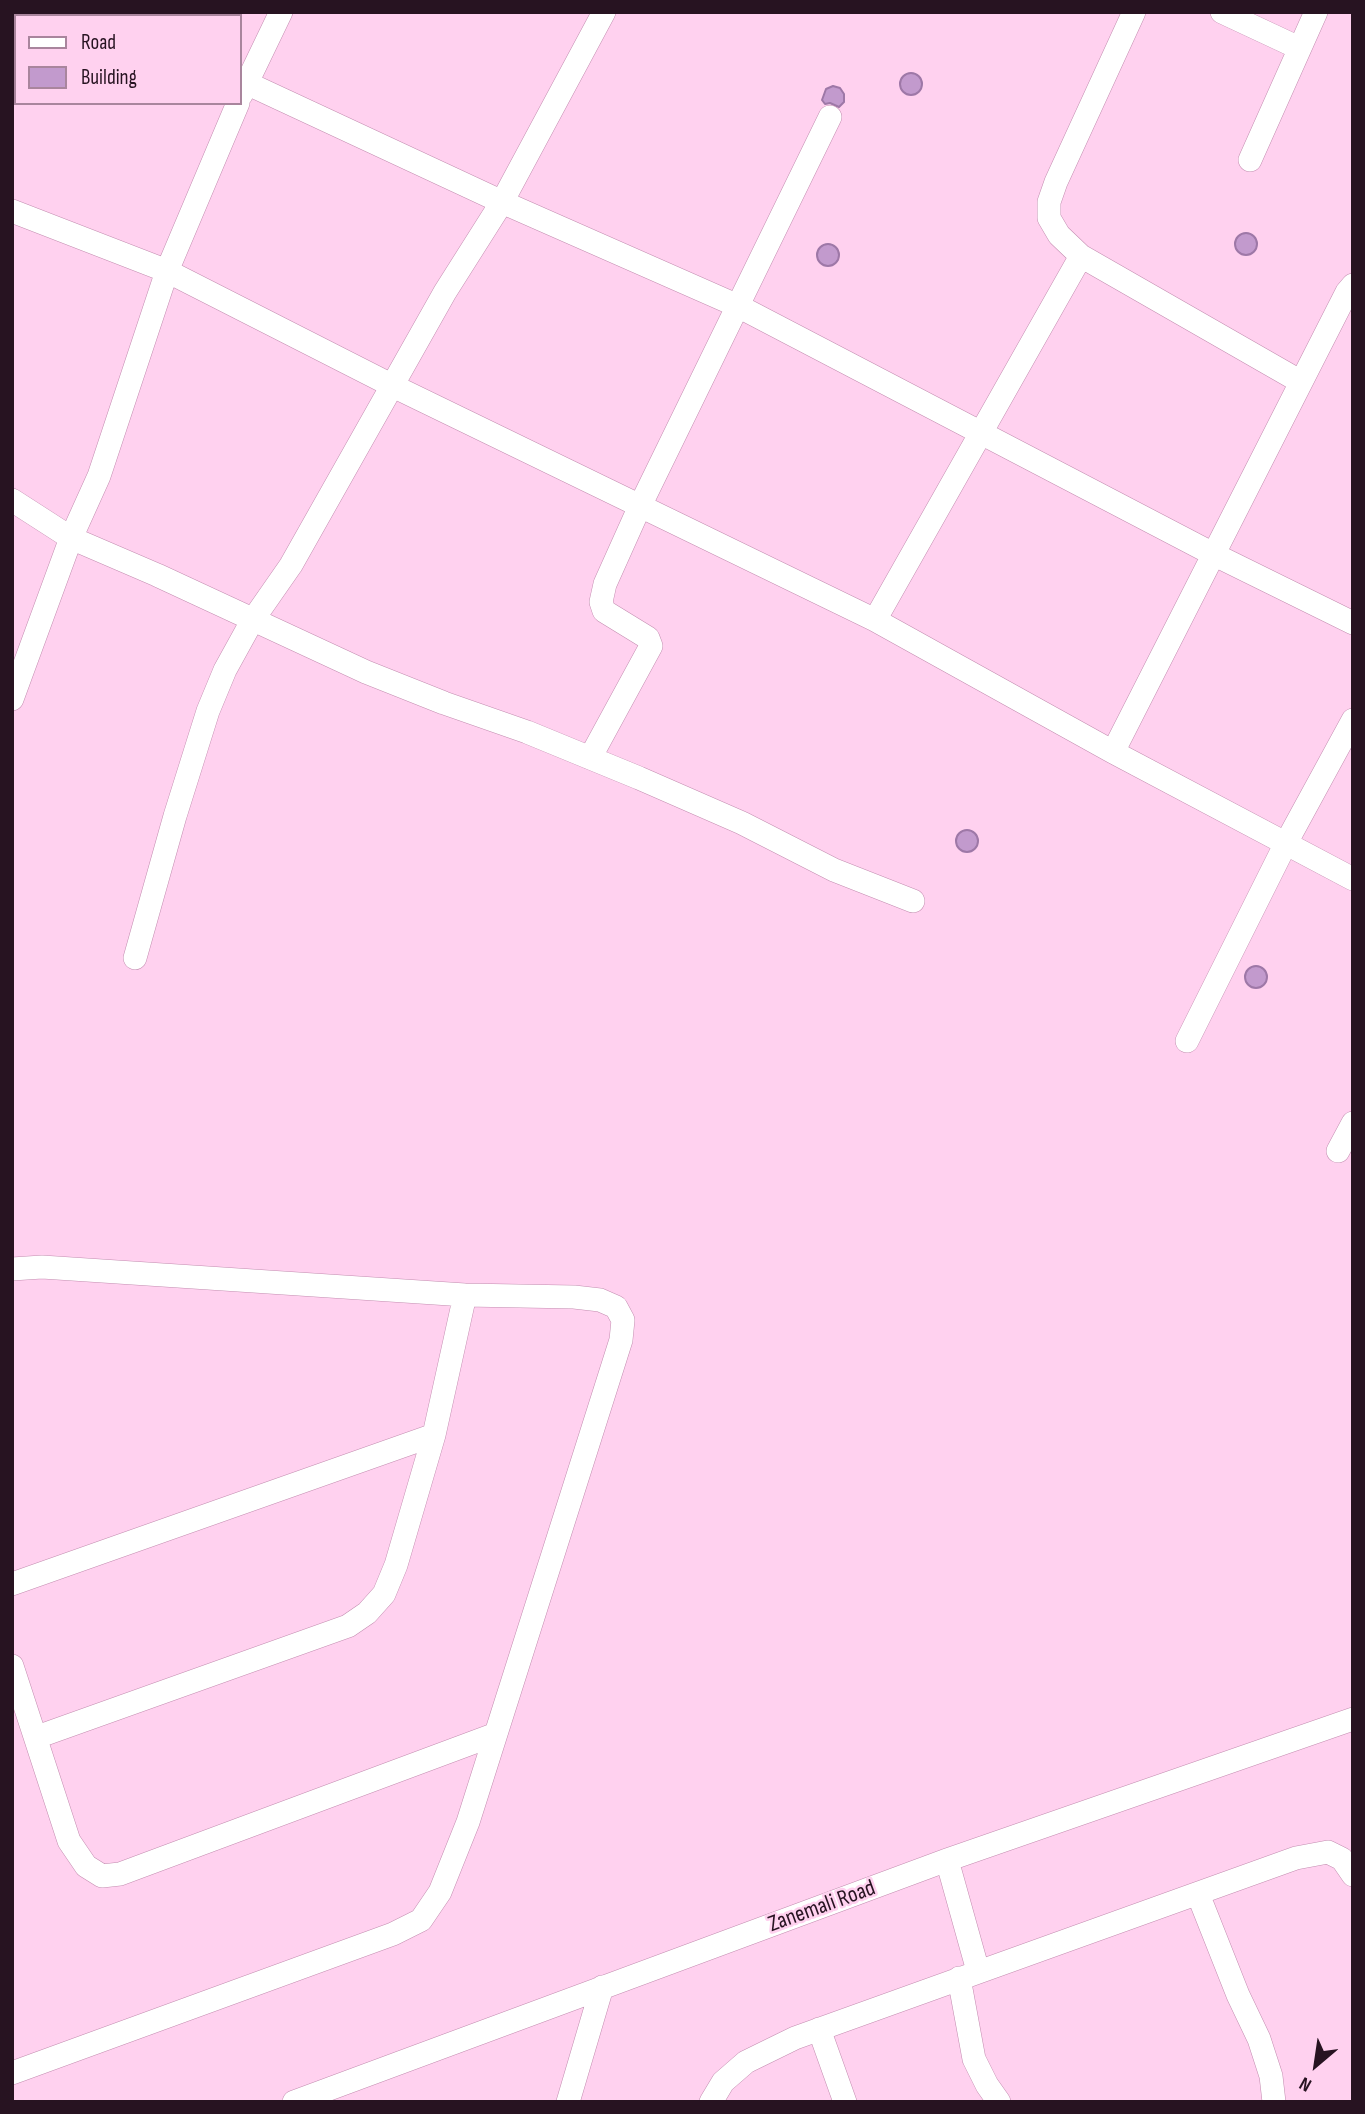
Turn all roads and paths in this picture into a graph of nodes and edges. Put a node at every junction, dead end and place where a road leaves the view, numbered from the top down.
1 (281, 12) edge
2 (604, 12) edge
3 (1134, 12) edge
4 (1222, 12) edge
5 (1316, 12) edge
6 (1299, 48) junction
7 (242, 89) edge
8 (242, 91) edge
9 (235, 105) edge
10 (830, 117) dead end
11 (1250, 160) dead end
12 (502, 202) junction
13 (12, 211) edge
14 (1081, 256) junction
15 (167, 271) junction
16 (1353, 285) edge
17 (738, 306) junction
18 (1301, 382) junction
19 (393, 386) junction
20 (981, 433) junction
21 (12, 500) edge
22 (640, 506) junction
23 (71, 538) junction
24 (1213, 554) junction
25 (875, 620) junction
26 (252, 621) junction
27 (1353, 622) edge
28 (12, 699) edge
29 (1353, 720) edge
30 (1113, 752) junction
31 (590, 758) junction
32 (1286, 843) junction
33 (1353, 879) edge
34 (913, 901) dead end
35 (135, 958) dead end
36 (1186, 1041) dead end
37 (1353, 1123) edge
38 (1338, 1151) dead end
39 (12, 1269) edge
40 (465, 1295) junction
41 (434, 1435) junction
42 (12, 1584) edge
43 (12, 1666) edge
44 (1353, 1719) edge
45 (27, 1730) edge
46 (496, 1734) junction
47 (947, 1860) junction
48 (1353, 1875) edge
49 (1198, 1894) junction
50 (969, 1975) junction
51 (602, 1987) junction
52 (819, 2029) junction
53 (12, 2073) edge
54 (294, 2102) edge
55 (568, 2102) edge
56 (711, 2102) edge
57 (845, 2102) edge
58 (999, 2102) edge
59 (1274, 2102) edge

1 - 7 street
2 - 12 street
3 - 14 street
4 - 6 street
5 - 6 street
6 - 11 street
8 - 12 street
9 - 15 street
10 - 17 street
12 - 17 street
12 - 19 street
13 - 15 street
14 - 18 street
14 - 20 street
15 - 19 street
15 - 23 street
16 - 18 street
17 - 20 street
17 - 22 street
18 - 24 street
19 - 22 street
19 - 26 street
20 - 24 street
20 - 25 street
21 - 23 street
22 - 25 street
22 - 31 street
23 - 26 street
23 - 28 street
24 - 27 street
24 - 30 street
25 - 30 street
26 - 31 street
26 - 35 street
29 - 32 street
30 - 32 street
31 - 34 street
32 - 33 street
32 - 36 street
37 - 38 street
39 - 40 street
40 - 41 street
40 - 46 street
41 - 42 street
41 - 45 street
43 - 45 street
44 - 47 street, Zanemali Road
45 - 46 street
46 - 53 street
47 - 50 street
47 - 51 street, Zanemali Road
48 - 49 street
49 - 50 street
49 - 59 street
50 - 52 street
50 - 58 street
51 - 54 street, Zanemali Road
51 - 55 street
52 - 56 street
52 - 57 street

